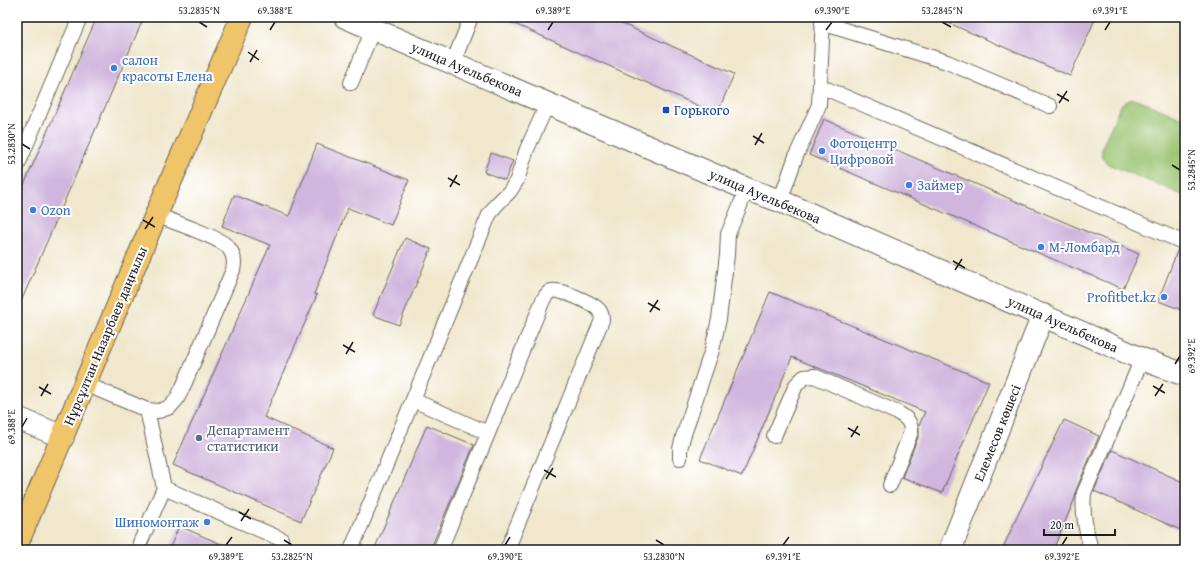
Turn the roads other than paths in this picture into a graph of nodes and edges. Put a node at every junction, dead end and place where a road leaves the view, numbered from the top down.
1 (80, 17) edge
2 (242, 17) edge
3 (345, 17) edge
4 (471, 17) edge
5 (838, 17) edge
6 (823, 20) edge
7 (373, 29) junction
8 (452, 63) junction
9 (352, 83) dead end
10 (820, 86) junction
11 (548, 103) junction
12 (1050, 106) dead end
13 (17, 168) edge
14 (747, 189) junction
15 (780, 201) junction
16 (156, 215) junction
17 (1185, 243) edge
18 (1043, 315) junction
19 (1142, 359) junction
20 (1185, 375) edge
21 (85, 384) junction
22 (413, 400) junction
23 (147, 410) junction
24 (17, 418) edge
25 (488, 433) junction
26 (774, 436) dead end
27 (63, 437) junction
28 (680, 458) dead end
29 (890, 485) dead end
30 (164, 488) junction
31 (281, 539) dead end
32 (17, 544) edge
33 (140, 544) dead end
34 (351, 550) edge
35 (440, 550) edge
36 (507, 550) edge
37 (950, 550) edge
38 (1091, 550) edge

1 - 13 lane
2 - 16 highway, Нұрсұлтан Назарбаев даңғылы
3 - 7 street, улица Ауельбекова
4 - 8 lane
5 - 6 lane
6 - 10 lane
6 - 12 lane
7 - 8 street, улица Ауельбекова
7 - 9 lane
8 - 11 street, улица Ауельбекова
10 - 15 lane
10 - 17 lane
11 - 14 street, улица Ауельбекова
11 - 22 lane
14 - 15 street, улица Ауельбекова
14 - 28 lane
15 - 18 street, улица Ауельбекова
16 - 21 highway, Нұрсұлтан Назарбаев даңғылы
16 - 23 lane
18 - 19 street, улица Ауельбекова
18 - 37 street, Елемесов көшесі
19 - 20 street, улица Ауельбекова
19 - 38 lane
21 - 23 lane
21 - 27 highway, Нұрсұлтан Назарбаев даңғылы
22 - 25 lane
22 - 34 lane
23 - 30 lane
24 - 27 street
25 - 35 lane
25 - 36 lane
26 - 29 lane
27 - 32 highway, Нұрсұлтан Назарбаев даңғылы
30 - 31 lane
30 - 33 lane

